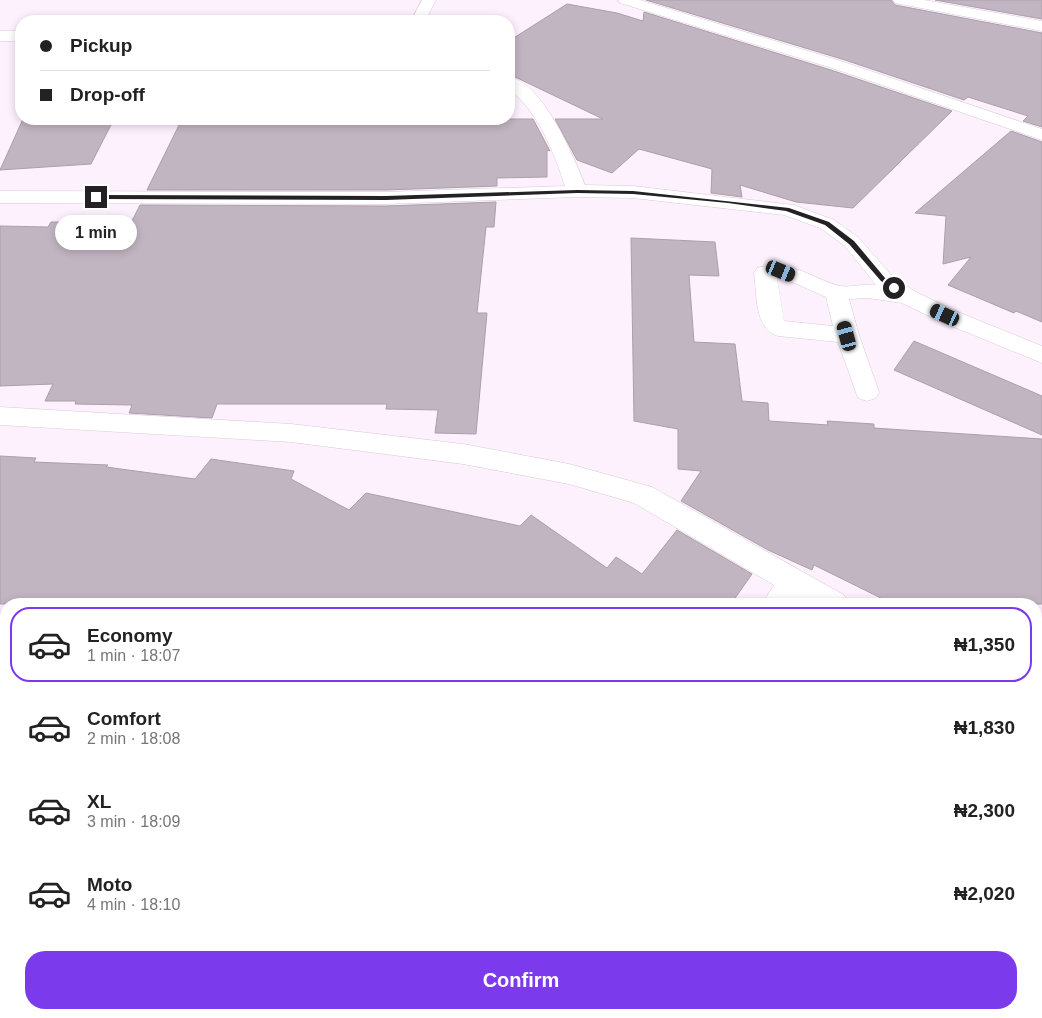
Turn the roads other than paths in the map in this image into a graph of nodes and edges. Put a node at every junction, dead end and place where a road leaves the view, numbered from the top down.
1 (429, 0) edge
2 (626, 0) edge
3 (900, 0) edge
4 (421, 15) edge
5 (1042, 26) edge
6 (0, 36) edge
7 (15, 36) edge
8 (515, 87) edge
9 (1042, 135) edge
10 (577, 191) junction
11 (0, 197) edge
12 (836, 293) junction
13 (906, 296) junction
14 (847, 336) junction
15 (1042, 354) edge
16 (867, 392) dead end
17 (0, 416) edge
18 (786, 593) edge
19 (807, 598) edge

1 - 4 street
2 - 9 street
3 - 5 street
6 - 7 street
8 - 10 street
10 - 11 street
10 - 13 street
12 - 13 street
12 - 14 street
12 - 14 street
13 - 15 street
14 - 16 street
17 - 18 street
18 - 19 street

